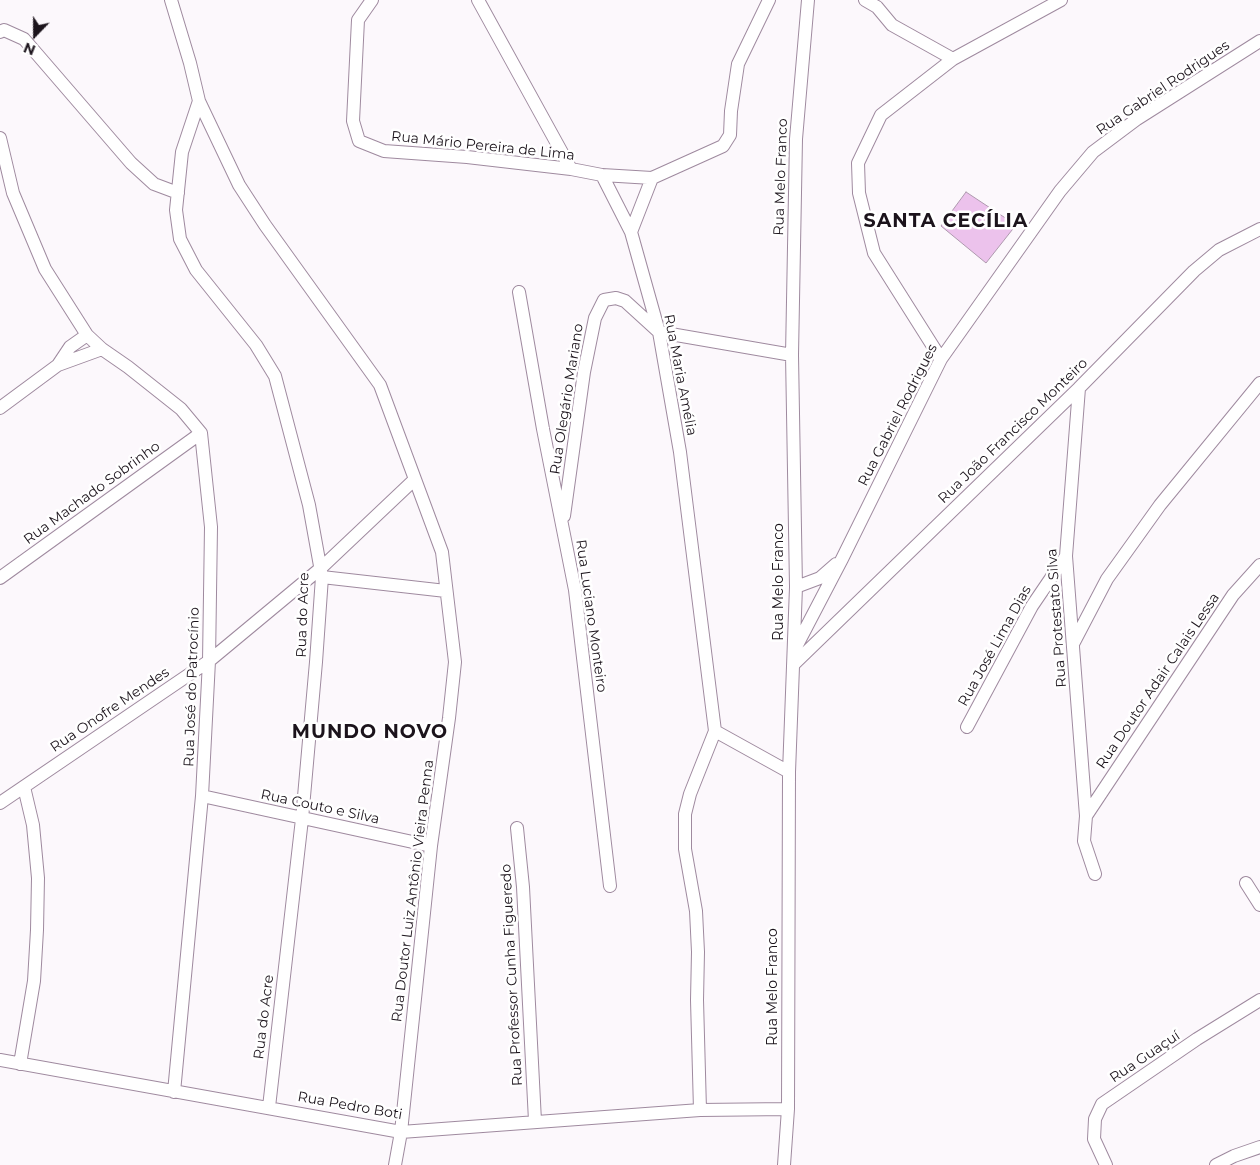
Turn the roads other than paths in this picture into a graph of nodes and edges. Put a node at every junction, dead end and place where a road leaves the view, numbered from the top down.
1 (171, 0) edge
2 (372, 0) edge
3 (478, 0) edge
4 (770, 0) edge
5 (808, 0) edge
6 (865, 0) edge
7 (1061, 0) edge
8 (881, 4) edge
9 (0, 32) edge
10 (1260, 41) edge
11 (953, 59) junction
12 (199, 101) junction
13 (0, 138) edge
14 (571, 169) junction
15 (602, 175) junction
16 (652, 178) junction
17 (178, 193) junction
18 (1260, 229) edge
19 (631, 232) junction
20 (519, 292) dead end
21 (659, 332) junction
22 (87, 335) junction
23 (102, 349) junction
24 (792, 355) junction
25 (942, 359) junction
26 (58, 365) junction
27 (1260, 383) edge
28 (1079, 388) junction
29 (0, 408) edge
30 (201, 432) junction
31 (414, 480) junction
32 (563, 527) junction
33 (1066, 556) junction
34 (842, 559) junction
35 (1260, 565) edge
36 (321, 573) junction
37 (0, 578) edge
38 (796, 587) junction
39 (446, 592) junction
40 (1073, 644) junction
41 (794, 650) junction
42 (209, 661) junction
43 (794, 664) junction
44 (967, 727) dead end
45 (714, 731) junction
46 (789, 772) junction
47 (24, 787) junction
48 (202, 796) junction
49 (0, 803) edge
50 (1086, 816) junction
51 (302, 819) junction
52 (517, 828) dead end
53 (431, 846) junction
54 (1095, 874) dead end
55 (1246, 882) dead end
56 (610, 886) dead end
57 (1260, 905) edge
58 (1260, 1000) edge
59 (0, 1060) edge
60 (20, 1064) junction
61 (174, 1092) junction
62 (269, 1107) junction
63 (788, 1109) junction
64 (700, 1110) junction
65 (535, 1121) junction
66 (401, 1132) junction
67 (1260, 1147) edge
68 (395, 1165) edge
69 (784, 1165) edge
70 (1106, 1165) edge
71 (1216, 1165) edge

1 - 12 street, Rua Doutor Luiz Antônio Vieira Penna
2 - 14 street, Rua Mário Pereira de Lima
3 - 14 street
4 - 16 street
5 - 24 street, Rua Melo Franco
6 - 8 street
7 - 11 street
8 - 11 street
9 - 17 street
10 - 25 street, Rua Gabriel Rodrigues
11 - 25 street
12 - 17 street, Rua do Acre
12 - 31 street, Rua Doutor Luiz Antônio Vieira Penna
13 - 22 street
14 - 15 street, Rua Mário Pereira de Lima
15 - 16 street, Rua Mário Pereira de Lima
15 - 19 street
16 - 19 street
17 - 36 street, Rua do Acre
18 - 28 street, Rua João Francisco Monteiro
19 - 21 street, Rua Maria Amélia
20 - 32 street, Rua Luciano Monteiro
21 - 24 street
21 - 32 street, Rua Olegário Mariano
21 - 45 street, Rua Maria Amélia
22 - 23 street
22 - 26 street
23 - 26 street
23 - 30 street
24 - 38 street, Rua Melo Franco
25 - 34 street, Rua Gabriel Rodrigues
26 - 29 street
27 - 40 street
28 - 33 street, Rua Protestato Silva
28 - 43 street, Rua João Francisco Monteiro
30 - 37 street, Rua Machado Sobrinho
30 - 42 street, Rua José do Patrocínio
31 - 36 street, Rua Onofre Mendes
31 - 39 street, Rua Doutor Luiz Antônio Vieira Penna
32 - 56 street, Rua Luciano Monteiro
33 - 40 street, Rua Protestato Silva
33 - 44 street, Rua José Lima Dias
34 - 38 street
34 - 41 street, Rua Gabriel Rodrigues
35 - 50 street, Rua Doutor Adair Calais Lessa
36 - 39 street
36 - 42 street, Rua Onofre Mendes
36 - 51 street, Rua do Acre
38 - 41 street, Rua Melo Franco
39 - 53 street, Rua Doutor Luiz Antônio Vieira Penna
40 - 50 street, Rua Protestato Silva
41 - 43 street, Rua Melo Franco
42 - 47 street, Rua Onofre Mendes
42 - 48 street, Rua José do Patrocínio
43 - 46 street, Rua Melo Franco
45 - 46 street
45 - 64 street
46 - 63 street, Rua Melo Franco
47 - 49 street, Rua Onofre Mendes
47 - 60 street
48 - 51 street, Rua Couto e Silva
48 - 61 street, Rua José do Patrocínio
50 - 54 street, Rua Protestato Silva
51 - 53 street, Rua Couto e Silva
51 - 62 street, Rua do Acre
52 - 65 street, Rua Professor Cunha Figueredo
53 - 66 street, Rua Doutor Luiz Antônio Vieira Penna
55 - 57 street
58 - 70 street, Rua Guaçuí
59 - 60 street, Rua Pedro Boti
60 - 61 street, Rua Pedro Boti
61 - 62 street, Rua Pedro Boti
62 - 66 street, Rua Pedro Boti
63 - 64 street, Rua Pedro Boti
63 - 69 street, Rua Melo Franco
64 - 65 street, Rua Pedro Boti
65 - 66 street, Rua Pedro Boti
66 - 68 street, Rua Doutor Luiz Antônio Vieira Penna
67 - 71 street

